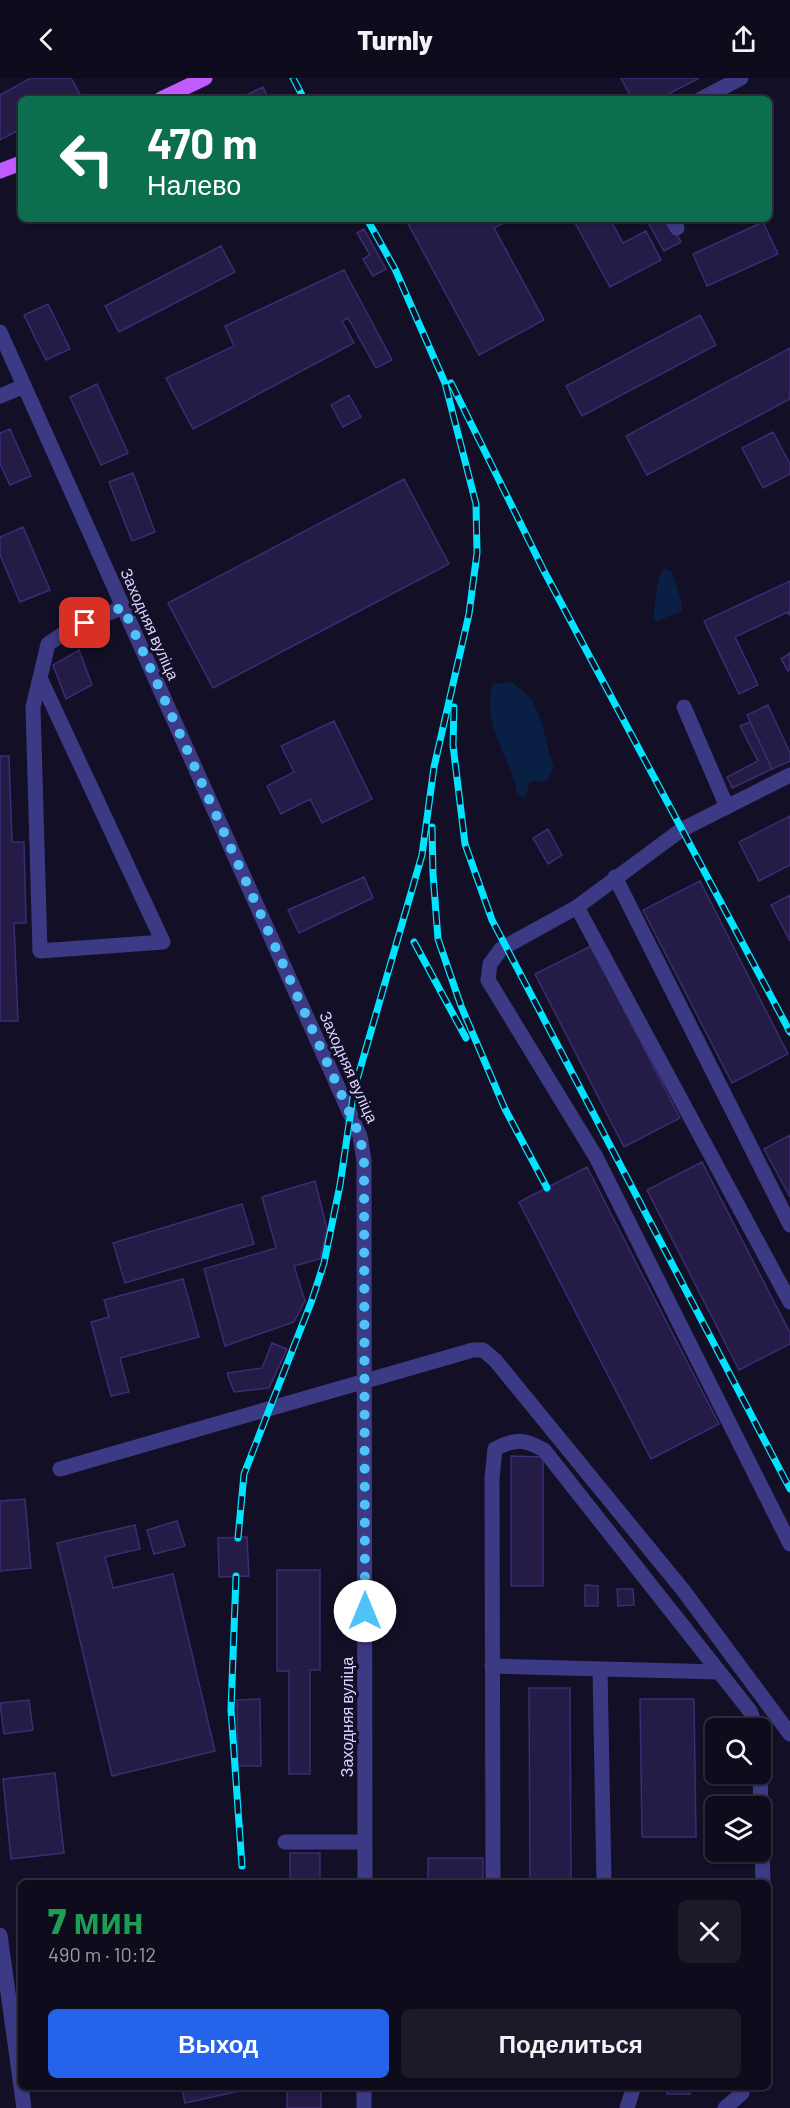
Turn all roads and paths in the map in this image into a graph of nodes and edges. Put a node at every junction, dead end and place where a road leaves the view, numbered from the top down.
1 (205, 78) edge
2 (741, 78) edge
3 (167, 96) edge
4 (707, 96) edge
5 (18, 164) edge
6 (0, 171) edge
7 (0, 332) edge
8 (24, 386) junction
9 (0, 396) edge
10 (123, 607) junction
11 (40, 678) junction
12 (684, 707) dead end
13 (790, 775) edge
14 (727, 807) junction
15 (615, 877) junction
16 (577, 907) junction
17 (790, 1225) edge
18 (790, 1302) edge
19 (366, 1380) junction
20 (60, 1469) dead end
21 (790, 1544) edge
22 (492, 1666) junction
23 (600, 1669) junction
24 (719, 1672) junction
25 (753, 1718) edge
26 (790, 1734) edge
27 (760, 1784) edge
28 (285, 1842) dead end
29 (365, 1842) junction
30 (364, 1880) edge
31 (493, 1880) edge
32 (604, 1880) edge
33 (763, 1880) edge
34 (0, 1935) edge
35 (18, 2065) edge
36 (22, 2090) edge
37 (364, 2090) edge
38 (633, 2090) edge
39 (742, 2090) edge
40 (24, 2108) edge
41 (364, 2108) edge
42 (627, 2108) edge
43 (725, 2108) edge

1 - 3 main road
2 - 4 street
5 - 6 main road
7 - 8 street, Заходняя вуліца
8 - 9 street
8 - 10 street, Заходняя вуліца
10 - 11 street
10 - 19 street, Заходняя вуліца
11 - 11 street
12 - 14 street
13 - 14 street
14 - 15 street
15 - 16 street
15 - 17 street
16 - 18 street
16 - 21 street
19 - 20 street
19 - 26 street
19 - 29 street, Заходняя вуліца
22 - 23 street
22 - 24 street
22 - 31 street
23 - 24 street
23 - 32 street
24 - 25 street
27 - 33 street
28 - 29 street
29 - 30 street, Заходняя вуліца
34 - 35 street
36 - 40 street
37 - 41 street
38 - 42 street
39 - 43 street

